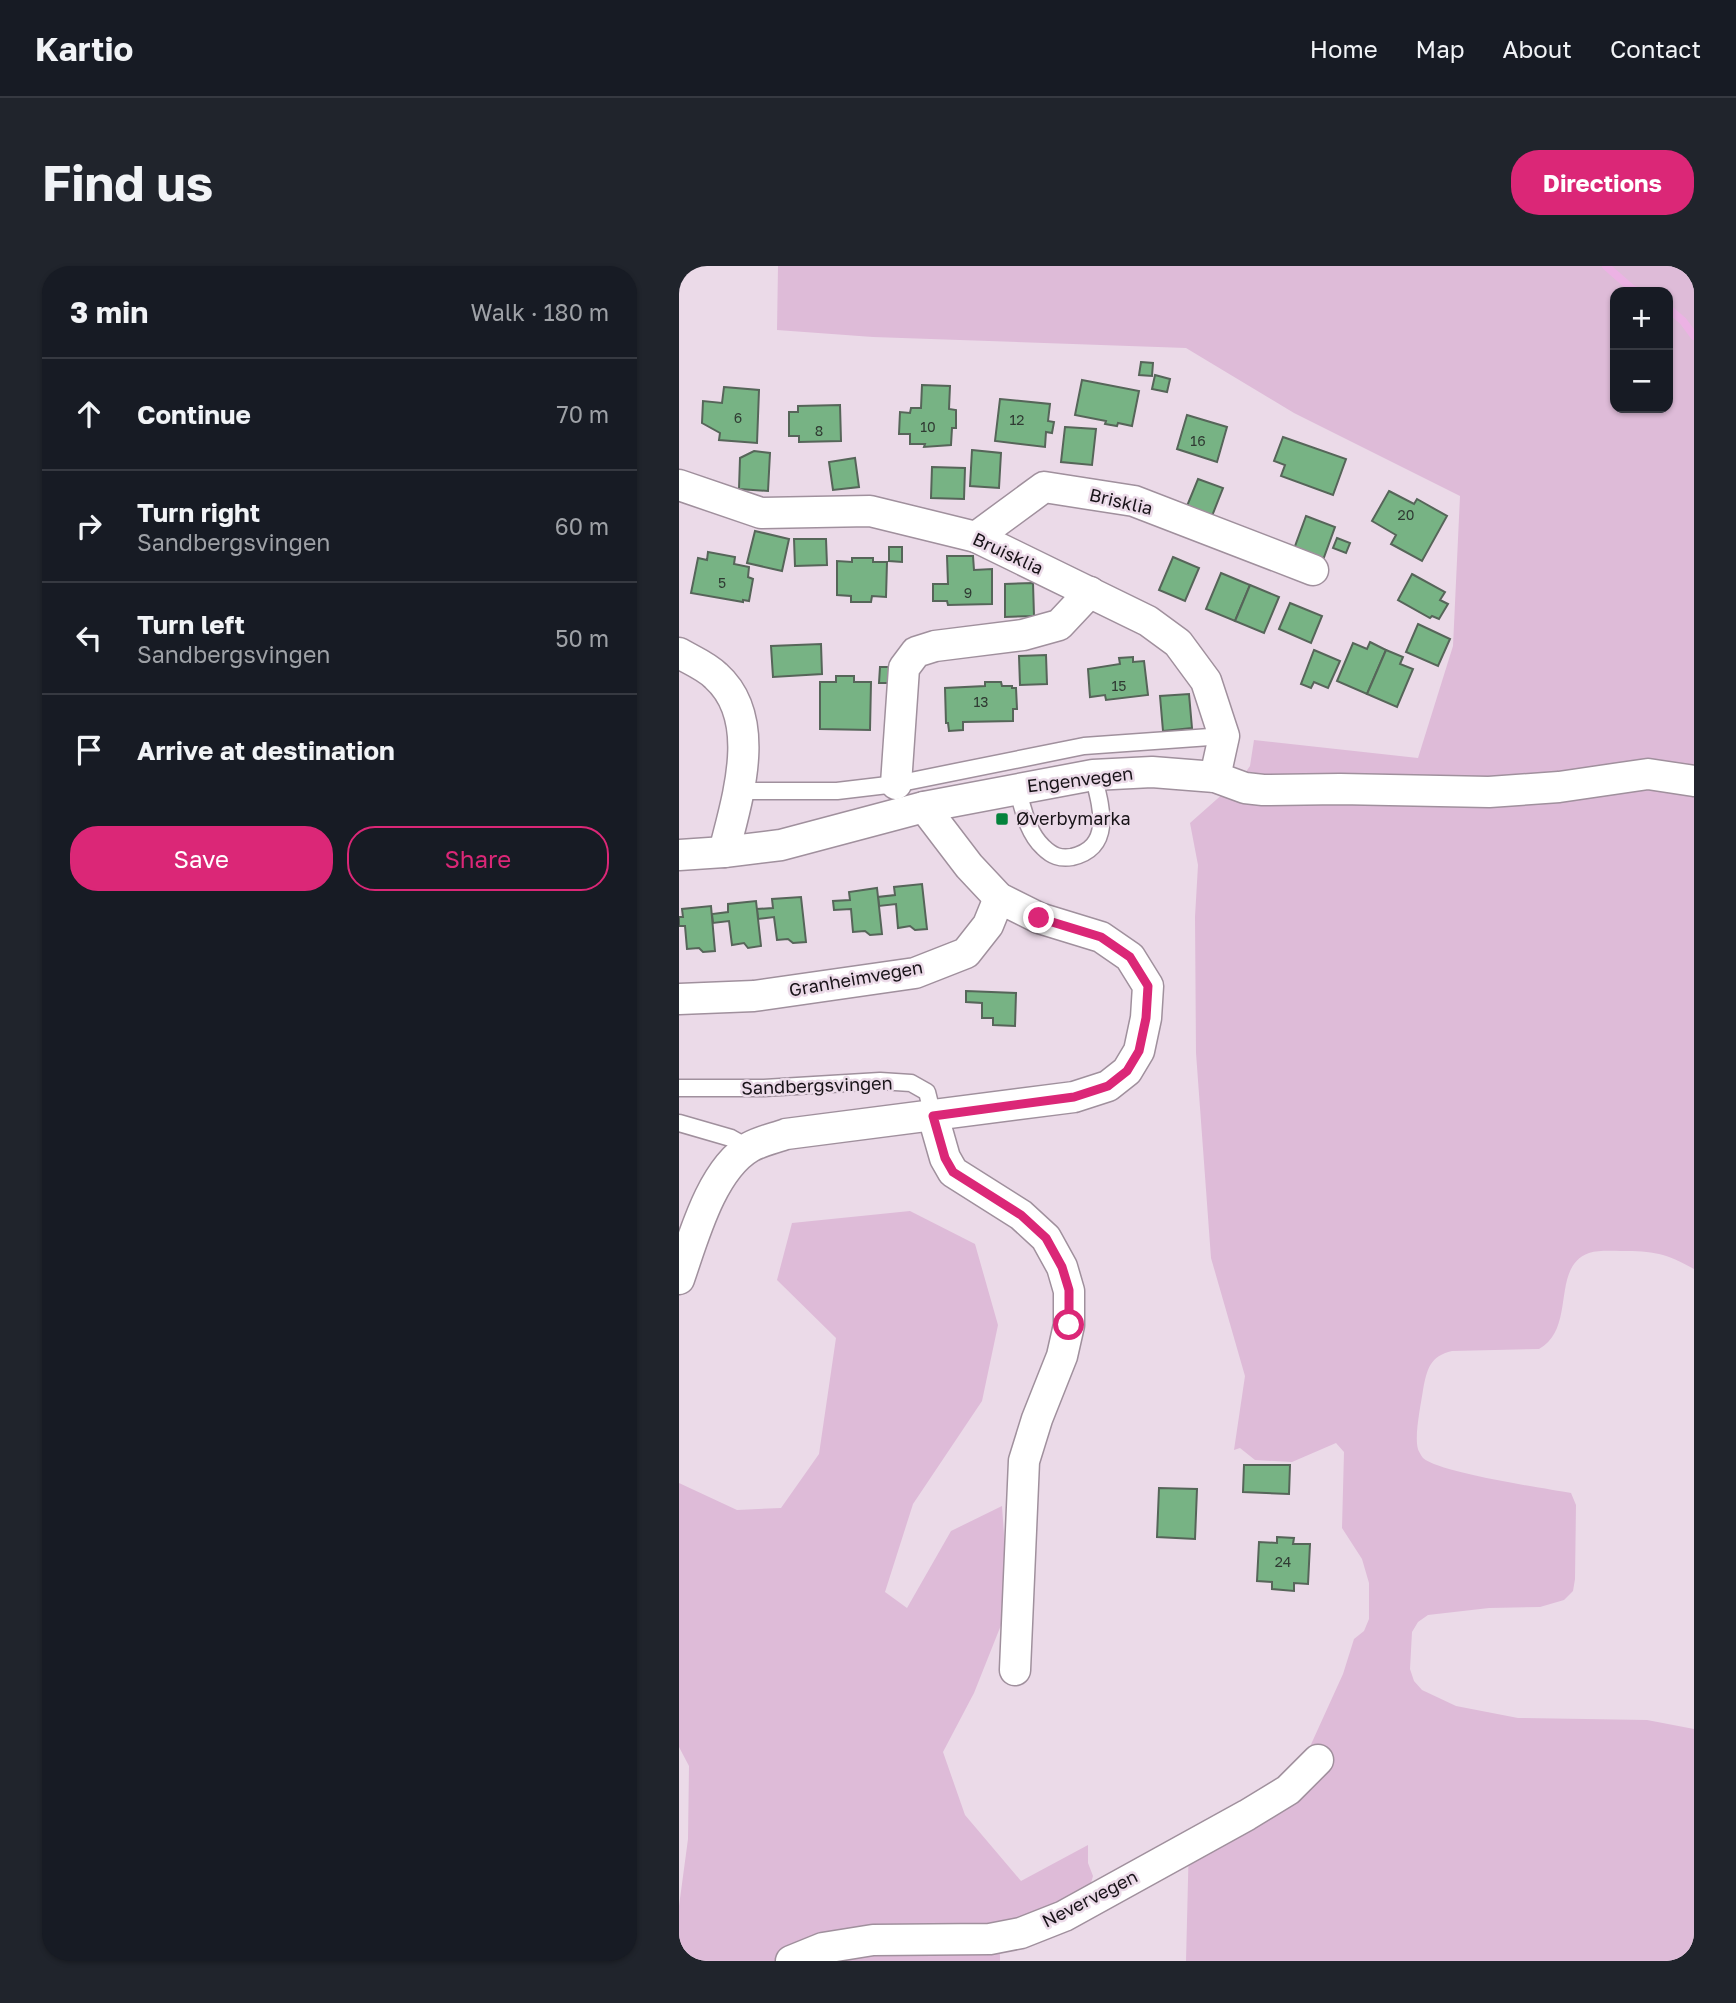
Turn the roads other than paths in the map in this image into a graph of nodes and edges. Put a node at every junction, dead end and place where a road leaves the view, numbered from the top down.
1 (679, 485) edge
2 (976, 537) junction
3 (1313, 570) dead end
4 (1090, 593) junction
5 (679, 653) edge
6 (1224, 736) junction
7 (1093, 775) junction
8 (1215, 777) junction
9 (1694, 781) edge
10 (896, 784) junction
11 (1017, 788) junction
12 (739, 791) junction
13 (924, 807) junction
14 (724, 852) junction
15 (679, 855) edge
16 (999, 898) junction
17 (679, 999) edge
18 (679, 1088) edge
19 (933, 1116) junction
20 (679, 1123) edge
21 (749, 1148) junction
22 (687, 1235) edge
23 (679, 1279) edge
24 (1015, 1670) dead end
25 (1318, 1760) dead end
26 (791, 1961) edge

1 - 2 street, Bruisklia
2 - 3 street, Brisklia
2 - 4 street, Bruisklia
4 - 6 street, Bruisklia
4 - 10 street
5 - 12 street
6 - 8 street
6 - 10 lane
7 - 8 street, Engenvegen
7 - 11 street, Engenvegen
7 - 11 lane
8 - 9 street, Engenvegen
10 - 12 lane
11 - 13 street, Engenvegen
12 - 14 street
13 - 14 street, Engenvegen
13 - 16 street
14 - 15 street, Engenvegen
16 - 17 street, Granheimvegen
16 - 19 street
18 - 19 lane, Sandbergsvingen
19 - 21 street
19 - 24 street
20 - 21 lane
21 - 22 street
22 - 23 street
25 - 26 street, Nevervegen

